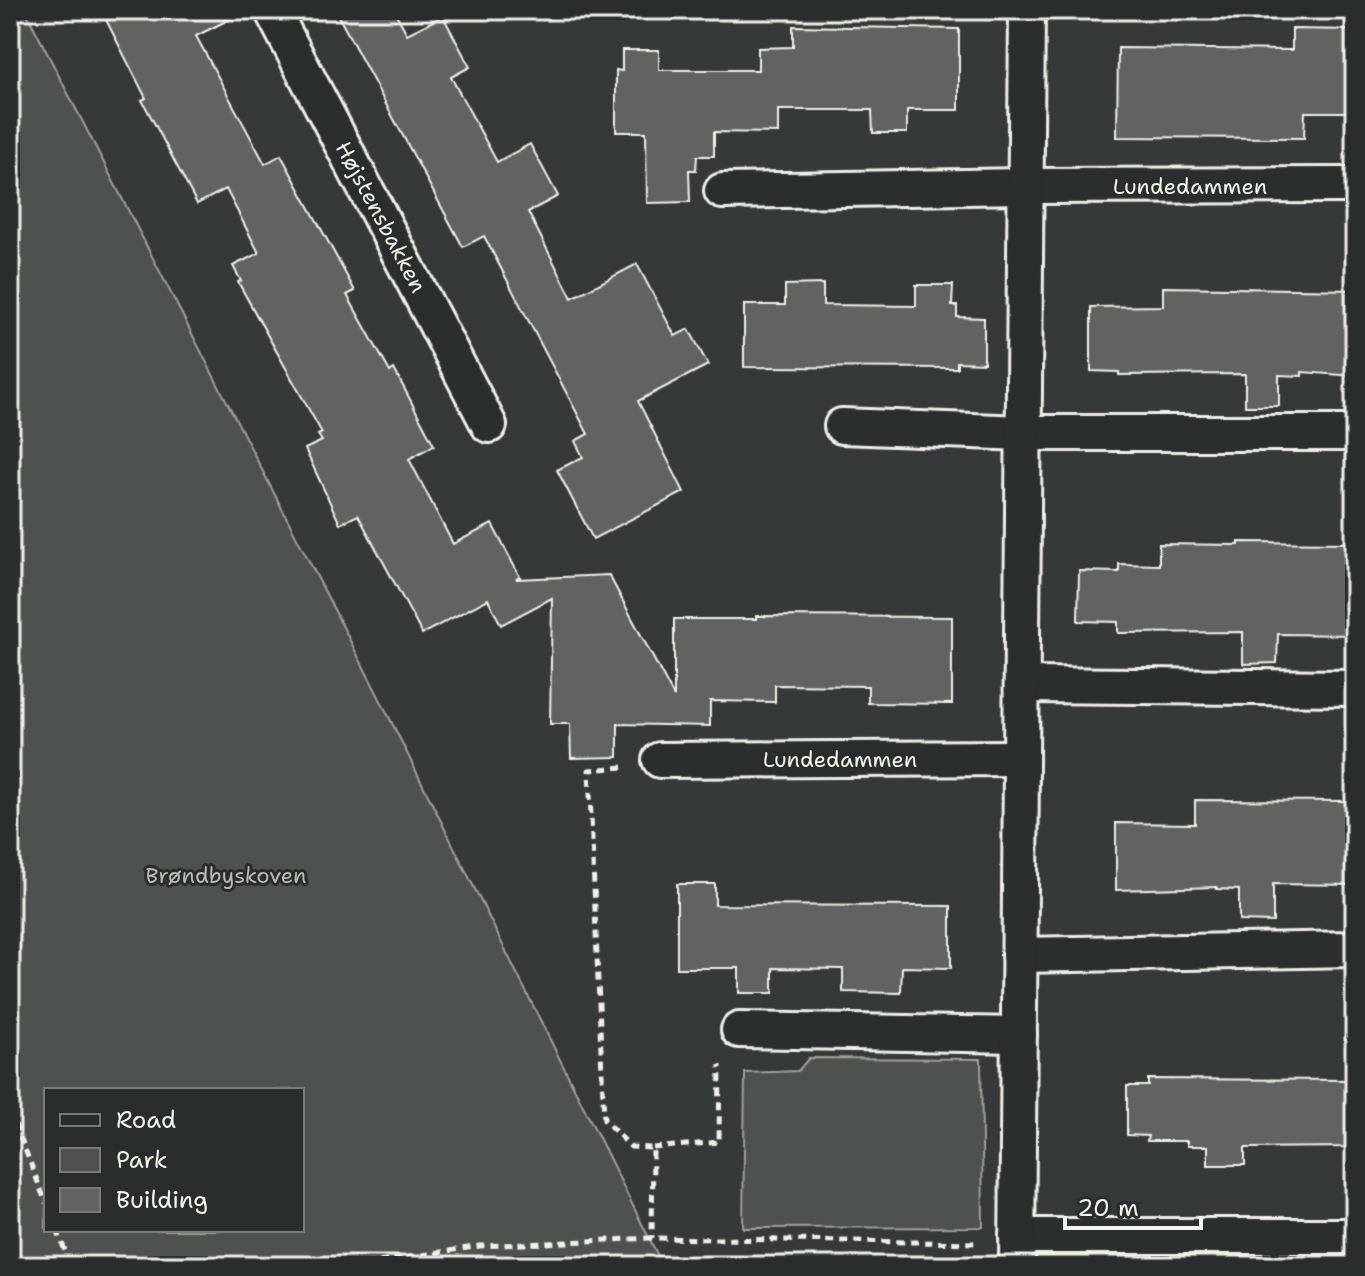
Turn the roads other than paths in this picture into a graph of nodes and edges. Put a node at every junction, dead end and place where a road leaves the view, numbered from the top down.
1 (272, 10) edge
2 (1027, 10) edge
3 (1355, 185) edge
4 (1025, 186) junction
5 (722, 191) dead end
6 (489, 425) dead end
7 (842, 426) dead end
8 (1024, 433) junction
9 (1355, 433) edge
10 (1023, 685) junction
11 (1355, 688) edge
12 (1021, 758) junction
13 (660, 760) road end
14 (1355, 949) edge
15 (1019, 955) junction
16 (739, 1030) road end
17 (1019, 1035) junction
18 (1355, 1236) edge
19 (1017, 1251) edge

1 - 6 street, Højstensbakken
2 - 4 street
3 - 4 street, Lundedammen
4 - 5 street, Lundedammen
4 - 8 street
7 - 8 street
8 - 9 street
8 - 10 street
10 - 11 street
10 - 12 street
12 - 13 street, Lundedammen
12 - 15 street
14 - 15 street
15 - 17 street
16 - 17 street
17 - 19 street
18 - 19 street

